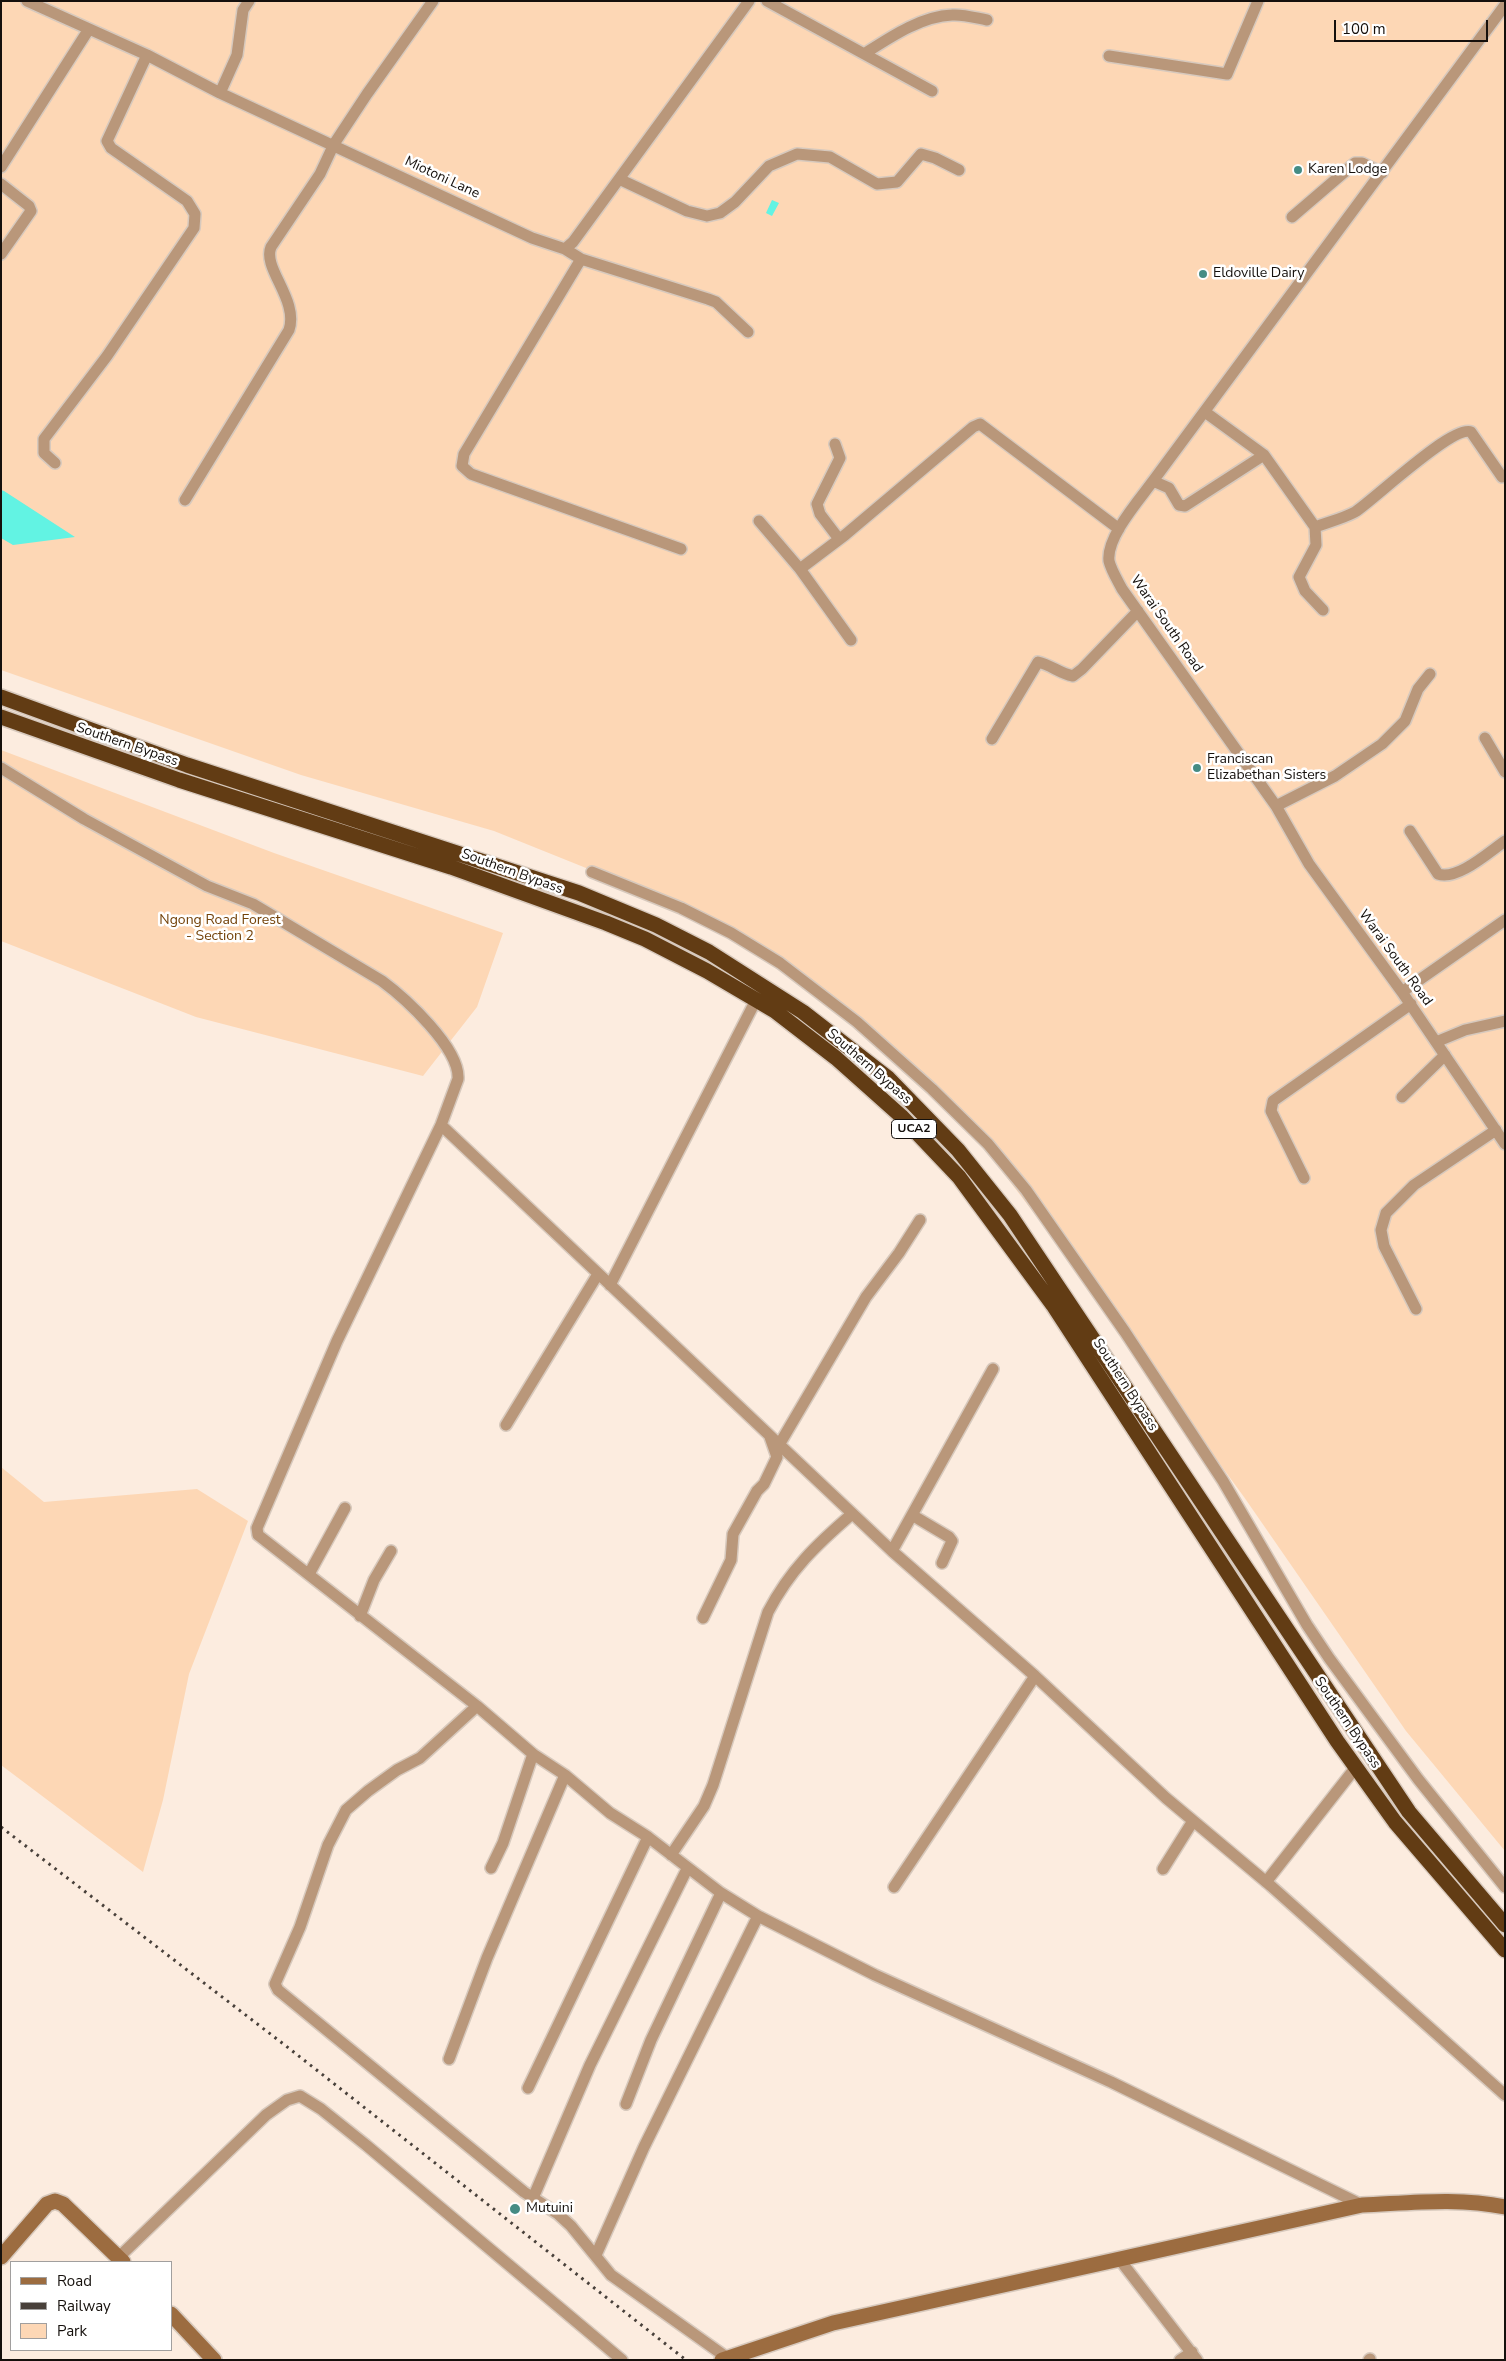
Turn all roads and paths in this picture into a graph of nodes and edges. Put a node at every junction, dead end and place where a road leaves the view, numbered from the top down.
1 (27, 1) edge
2 (249, 1) edge
3 (434, 1) edge
4 (749, 1) edge
5 (767, 1) edge
6 (1258, 1) edge
7 (1498, 1) edge
8 (1505, 5) edge
9 (987, 20) dead end
10 (88, 29) junction
11 (864, 54) junction
12 (147, 56) junction
13 (1110, 56) dead end
14 (932, 92) dead end
15 (220, 93) junction
16 (334, 144) junction
17 (1, 166) edge
18 (959, 170) dead end
19 (1382, 174) junction
20 (619, 179) junction
21 (1, 184) edge
22 (1292, 217) dead end
23 (565, 249) junction
24 (1, 254) edge
25 (581, 258) junction
26 (748, 332) dead end
27 (1205, 412) junction
28 (835, 444) dead end
29 (1264, 455) junction
30 (55, 463) dead end
31 (1502, 477) dead end
32 (1153, 480) junction
33 (185, 500) dead end
34 (759, 521) dead end
35 (1315, 527) junction
36 (1119, 529) junction
37 (839, 539) junction
38 (681, 549) dead end
39 (800, 569) junction
40 (1323, 610) dead end
41 (1138, 611) junction
42 (852, 640) dead end
43 (1430, 674) dead end
44 (1, 697) edge
45 (1, 718) edge
46 (992, 738) dead end
47 (1485, 738) dead end
48 (1, 768) edge
49 (1505, 772) edge
50 (1276, 806) junction
51 (1410, 831) dead end
52 (1505, 841) edge
53 (592, 872) dead end
54 (1505, 920) edge
55 (1402, 992) junction
56 (756, 1000) junction
57 (1411, 1004) junction
58 (1505, 1021) edge
59 (1436, 1042) junction
60 (1445, 1055) junction
61 (1402, 1097) dead end
62 (441, 1125) junction
63 (1496, 1130) junction
64 (1505, 1144) edge
65 (1304, 1178) dead end
66 (920, 1220) dead end
67 (598, 1274) junction
68 (610, 1285) junction
69 (1416, 1309) dead end
70 (993, 1369) dead end
71 (506, 1425) dead end
72 (770, 1436) junction
73 (779, 1445) junction
74 (344, 1508) dead end
75 (852, 1514) junction
76 (912, 1515) junction
77 (892, 1550) junction
78 (391, 1551) dead end
79 (942, 1563) dead end
80 (309, 1574) junction
81 (360, 1616) junction
82 (703, 1618) dead end
83 (1035, 1676) junction
84 (477, 1706) junction
85 (533, 1754) junction
86 (1356, 1767) junction
87 (565, 1775) junction
88 (1193, 1821) junction
89 (648, 1837) junction
90 (671, 1855) junction
91 (491, 1868) dead end
92 (687, 1869) junction
93 (1162, 1869) dead end
94 (1266, 1882) junction
95 (894, 1887) dead end
96 (1505, 1887) edge
97 (721, 1893) junction
98 (758, 1916) junction
99 (1505, 1925) edge
100 (1505, 1950) edge
101 (449, 2059) dead end
102 (528, 2088) dead end
103 (1505, 2095) edge
104 (626, 2104) dead end
105 (533, 2198) junction
106 (1362, 2205) junction
107 (1505, 2207) edge
108 (596, 2255) junction
109 (1, 2257) edge
110 (120, 2260) edge
111 (1120, 2260) junction
112 (172, 2315) edge
113 (1194, 2356) edge
114 (724, 2359) edge
115 (214, 2360) edge
116 (622, 2360) edge
117 (1180, 2360) edge

1 - 10 street, Miotoni Lane
2 - 15 street
3 - 16 street
4 - 20 street
5 - 11 street
6 - 13 street
7 - 8 street
8 - 19 street, Warai South Road
9 - 11 street
10 - 12 street, Miotoni Lane
10 - 17 street
11 - 14 street
12 - 15 street, Miotoni Lane
12 - 30 street
15 - 16 street, Miotoni Lane
16 - 23 street, Miotoni Lane
16 - 33 street
18 - 20 street
19 - 22 street
19 - 27 street, Warai South Road
20 - 23 street
21 - 24 street
23 - 25 street, Miotoni Lane
25 - 26 street, Miotoni Lane
25 - 38 street
27 - 29 street
27 - 32 street, Warai South Road
28 - 37 street
29 - 32 street
29 - 35 street
31 - 35 street
32 - 36 street, Warai South Road
34 - 39 street
35 - 40 street
36 - 37 street
36 - 41 street, Warai South Road
37 - 39 street
39 - 42 street
41 - 46 street
41 - 50 street, Warai South Road
43 - 50 street
44 - 99 highway, Southern Bypass / UCA2
45 - 56 highway, Southern Bypass / UCA2
47 - 49 street
48 - 62 street
50 - 55 street, Warai South Road
51 - 52 street
53 - 96 street
54 - 55 street
55 - 57 street, Warai South Road
56 - 68 street
56 - 86 highway, Southern Bypass / UCA2
57 - 59 street, Warai South Road
57 - 65 street
58 - 59 street
59 - 60 street, Warai South Road
60 - 61 street
60 - 63 street, Warai South Road
62 - 67 street
62 - 80 street
63 - 64 street, Warai South Road
63 - 69 street
66 - 73 street
67 - 68 street
67 - 71 street
68 - 72 street
70 - 76 street
72 - 73 street
72 - 82 street
73 - 75 street
74 - 80 street
75 - 77 street
75 - 90 street
76 - 77 street
76 - 79 street
77 - 83 street
78 - 81 street
80 - 81 street
81 - 84 street
83 - 88 street
83 - 95 street
84 - 85 street
84 - 105 street
85 - 87 street
85 - 91 street
86 - 94 street
86 - 100 highway, Southern Bypass / UCA2
87 - 89 street
87 - 101 street
88 - 93 street
88 - 94 street
89 - 90 street
89 - 102 street
90 - 92 street
92 - 97 street
92 - 105 street
94 - 103 street
97 - 98 street
97 - 104 street
98 - 106 street
98 - 108 street
105 - 108 street
106 - 107 main road
106 - 111 main road
108 - 114 street
109 - 110 main road
110 - 116 street
111 - 113 street
111 - 114 main road
112 - 115 main road
113 - 117 street

